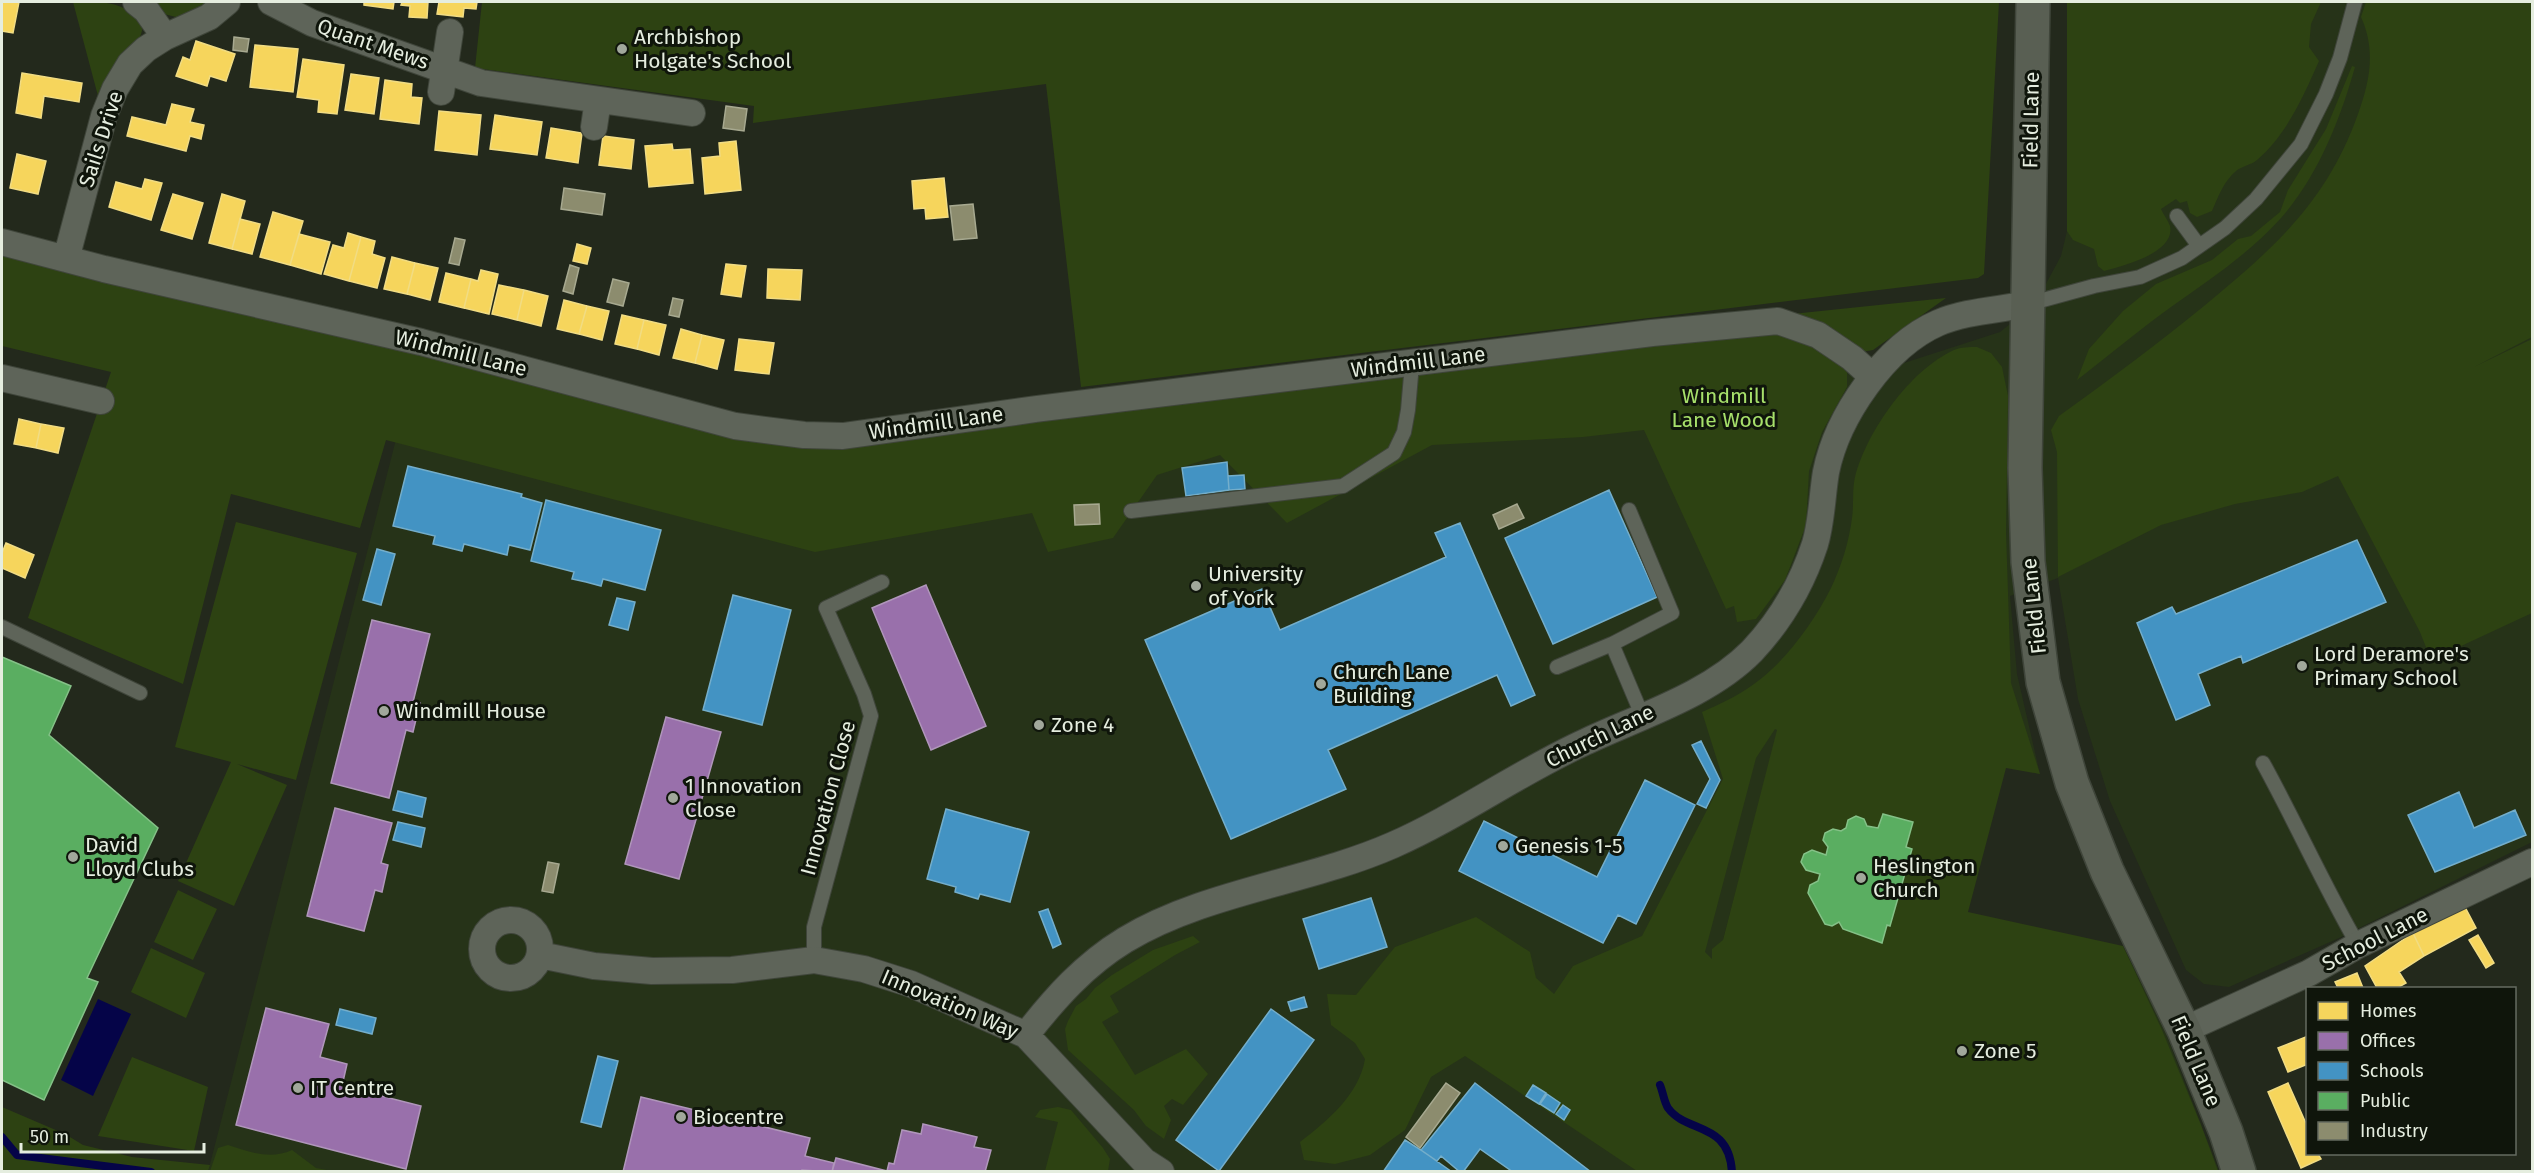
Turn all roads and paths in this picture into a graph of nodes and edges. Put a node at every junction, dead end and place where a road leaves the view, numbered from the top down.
1 (136, 2) edge
2 (227, 2) edge
3 (271, 2) edge
4 (2033, 2) edge
5 (2355, 2) edge
6 (450, 32) dead end
7 (165, 37) junction
8 (442, 80) junction
9 (598, 100) junction
10 (692, 114) dead end
11 (594, 127) dead end
12 (2177, 216) dead end
13 (2, 242) edge
14 (2199, 246) junction
15 (66, 259) junction
16 (2028, 304) junction
17 (1406, 363) junction
18 (1872, 376) junction
19 (2, 378) edge
20 (101, 401) dead end
21 (1629, 510) dead end
22 (1131, 511) dead end
23 (882, 582) dead end
24 (2, 627) edge
25 (1612, 644) junction
26 (1557, 667) dead end
27 (140, 693) dead end
28 (1642, 715) junction
29 (2264, 763) dead end
30 (2532, 862) edge
31 (2358, 945) junction
32 (540, 955) dead end
33 (814, 960) junction
34 (2184, 1030) junction
35 (1026, 1035) junction
36 (1147, 1168) edge
37 (2239, 1172) edge

1 - 7 street
2 - 7 street, Sails Drive
3 - 8 street, Quant Mews
4 - 16 street, Field Lane
5 - 14 lane
6 - 8 street, Quant Mews
7 - 15 street, Sails Drive
8 - 9 street, Quant Mews
9 - 10 street, Quant Mews
9 - 11 street
12 - 14 lane
13 - 15 street, Windmill Lane
14 - 16 lane
15 - 17 street, Windmill Lane
16 - 18 street, Church Lane
16 - 34 street, Field Lane
17 - 18 street, Windmill Lane
17 - 22 lane
18 - 28 street, Church Lane
19 - 20 street
21 - 25 lane
23 - 33 lane, Innovation Close
24 - 27 lane
25 - 26 lane
25 - 28 lane
28 - 35 street, Church Lane
29 - 31 lane
30 - 31 street, School Lane
31 - 34 street, School Lane
32 - 33 street, Innovation Way
33 - 35 street, Innovation Way
34 - 37 street, Field Lane
35 - 36 street, Innovation Way

